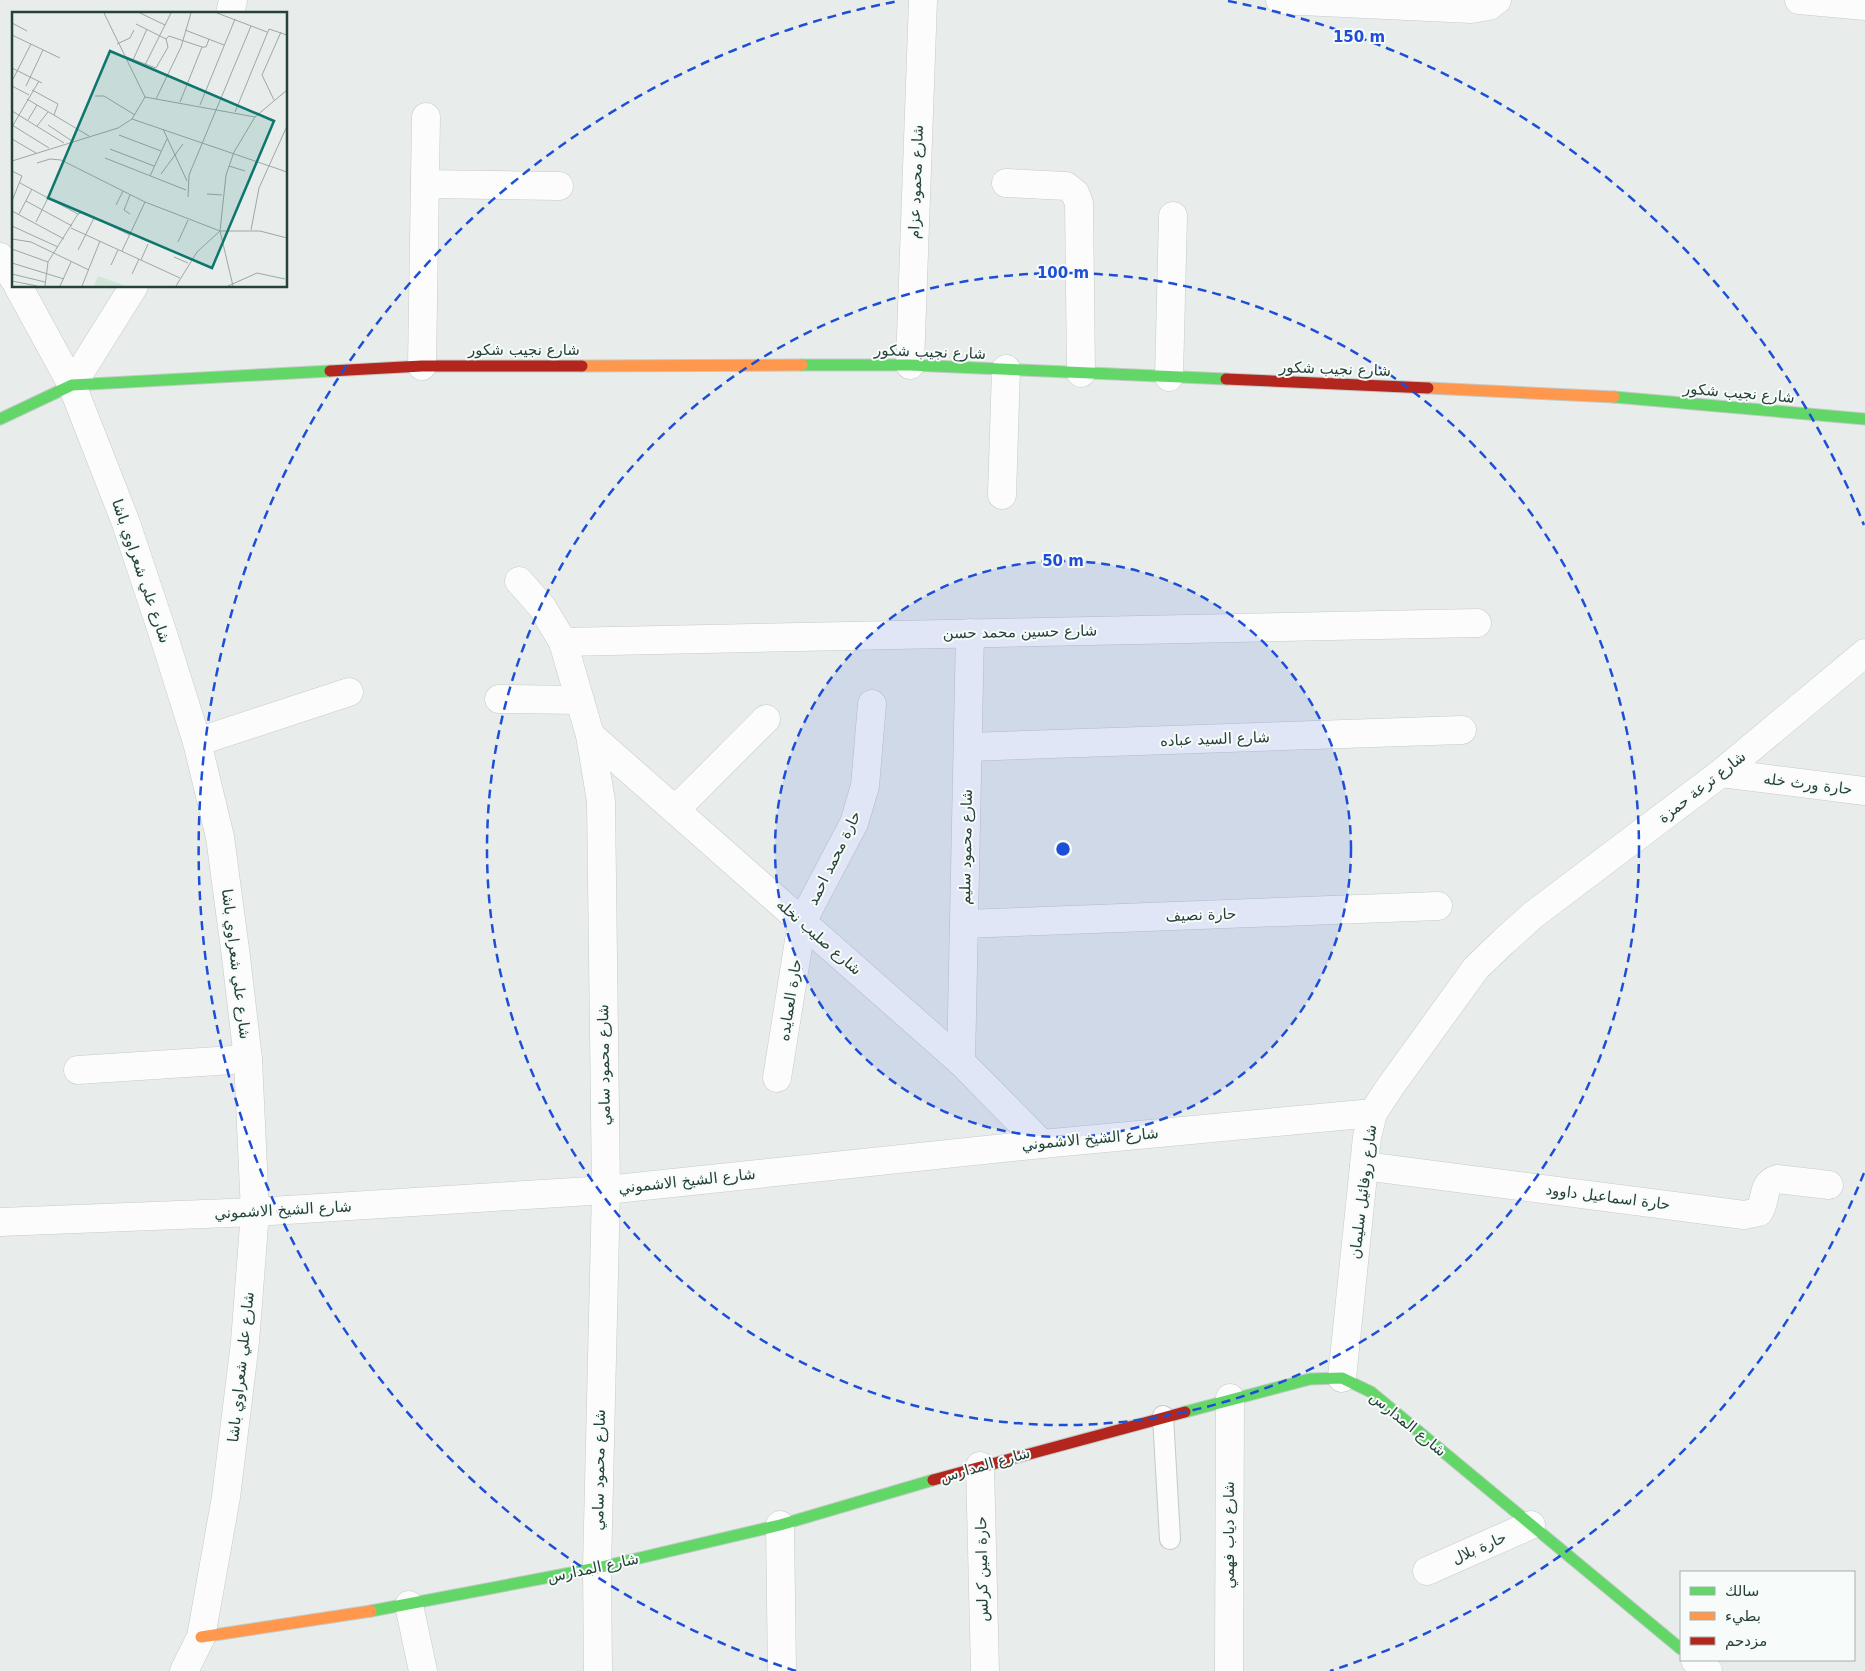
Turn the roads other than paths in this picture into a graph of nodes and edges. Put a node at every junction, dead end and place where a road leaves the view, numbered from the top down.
1 (923, 0) edge
2 (1280, 0) edge
3 (1497, 0) edge
4 (1799, 0) edge
5 (1339, 1) edge
6 (1861, 4) edge
7 (426, 117) dead end
8 (1006, 183) dead end
9 (425, 184) junction
10 (559, 186) dead end
11 (1173, 216) dead end
12 (0, 256) edge
13 (12, 276) edge
14 (19, 288) edge
15 (133, 288) edge
16 (910, 364) junction
17 (422, 366) junction
18 (1006, 370) junction
19 (1081, 373) junction
20 (1169, 377) junction
21 (72, 386) junction
22 (0, 419) edge
23 (1865, 419) edge
24 (1002, 495) dead end
25 (520, 581) dead end
26 (1477, 623) dead end
27 (970, 633) junction
28 (563, 642) junction
29 (1865, 654) edge
30 (349, 692) dead end
31 (499, 699) dead end
32 (580, 700) junction
33 (872, 704) dead end
34 (766, 719) dead end
35 (1462, 730) dead end
36 (590, 735) junction
37 (197, 742) junction
38 (968, 747) junction
39 (1721, 774) junction
40 (1865, 791) edge
41 (675, 810) junction
42 (1438, 906) dead end
43 (1533, 915) joint
44 (802, 922) junction
45 (964, 924) junction
46 (248, 1059) junction
47 (961, 1062) junction
48 (78, 1070) dead end
49 (777, 1078) dead end
50 (1373, 1113) junction
51 (1042, 1144) junction
52 (1364, 1166) junction
53 (1830, 1185) dead end
54 (606, 1190) junction
55 (255, 1212) junction
56 (0, 1222) edge
57 (1342, 1378) junction
58 (1230, 1398) junction
59 (1163, 1416) junction
60 (980, 1466) junction
61 (780, 1525) junction
62 (1531, 1525) junction
63 (1170, 1540) dead end
64 (597, 1568) junction
65 (1427, 1571) dead end
66 (409, 1605) junction
67 (201, 1637) junction
68 (1680, 1648) edge
69 (1696, 1661) edge
70 (184, 1671) edge
71 (422, 1671) edge
72 (598, 1671) edge
73 (782, 1671) edge
74 (985, 1671) edge
75 (1230, 1671) edge
76 (1708, 1671) edge

1 - 16 street, شارع محمود عزام
2 - 5 street
3 - 5 street
4 - 6 street
7 - 9 street
8 - 19 street
9 - 10 street
9 - 17 street
11 - 20 street
12 - 13 street
14 - 21 street, شارع علي شعراوي باشا
15 - 21 street
16 - 17 street, شارع نجيب شكور
16 - 18 street, شارع نجيب شكور
17 - 21 street, شارع نجيب شكور
18 - 19 street, شارع نجيب شكور
18 - 24 street
19 - 20 street, شارع نجيب شكور
20 - 23 street, شارع نجيب شكور
21 - 22 street, شارع نجيب شكور
21 - 37 street, شارع علي شعراوي باشا
25 - 28 street, شارع محمود سامي
26 - 27 street, شارع حسين محمد حسن
27 - 28 street, شارع حسين محمد حسن
27 - 38 street, شارع محمود سليم
28 - 32 street, شارع محمود سامي
29 - 39 street, شارع ترعة حمزة
30 - 37 street
31 - 32 street
32 - 36 street, شارع محمود سامي
33 - 44 street, حارة محمد احمد
34 - 41 street
35 - 38 street, شارع السيد عباده
36 - 41 street, شارع صليب نخله
36 - 54 street, شارع محمود سامي
37 - 46 street, شارع علي شعراوي باشا
38 - 45 street, شارع محمود سليم
39 - 40 street, حارة ورث خله
39 - 43 street, شارع ترعة حمزة
41 - 44 street, شارع صليب نخله
42 - 45 street, حارة نصيف
43 - 50 street, شارع روفائيل سليمان
44 - 47 street, شارع صليب نخله
44 - 49 street, حارة العمايده
45 - 47 street, شارع محمود سليم
46 - 48 street
46 - 55 street, شارع علي شعراوي باشا
47 - 51 street, شارع صليب نخله
50 - 51 street, شارع الشيخ الاشموني
50 - 52 street, شارع روفائيل سليمان
51 - 54 street, شارع الشيخ الاشموني
52 - 53 street, حارة اسماعيل داوود
52 - 57 street, شارع روفائيل سليمان
54 - 55 street, شارع الشيخ الاشموني
54 - 64 street, شارع محمود سامي
55 - 56 street, شارع الشيخ الاشموني
55 - 67 street, شارع علي شعراوي باشا
57 - 58 street, شارع المدارس
57 - 62 street, شارع المدارس
58 - 59 street, شارع المدارس
58 - 75 street, شارع دياب فهمي
59 - 60 street, شارع المدارس
59 - 63 lane
60 - 61 street, شارع المدارس
60 - 74 street, حارة امين كرلس
61 - 64 street, شارع المدارس
61 - 73 street
62 - 65 street, حارة بلال
62 - 68 street, شارع المدارس
64 - 66 street, شارع المدارس
64 - 72 street, شارع محمود سامي
66 - 67 street, شارع المدارس
66 - 71 street
67 - 70 street, شارع علي شعراوي باشا
69 - 76 street

